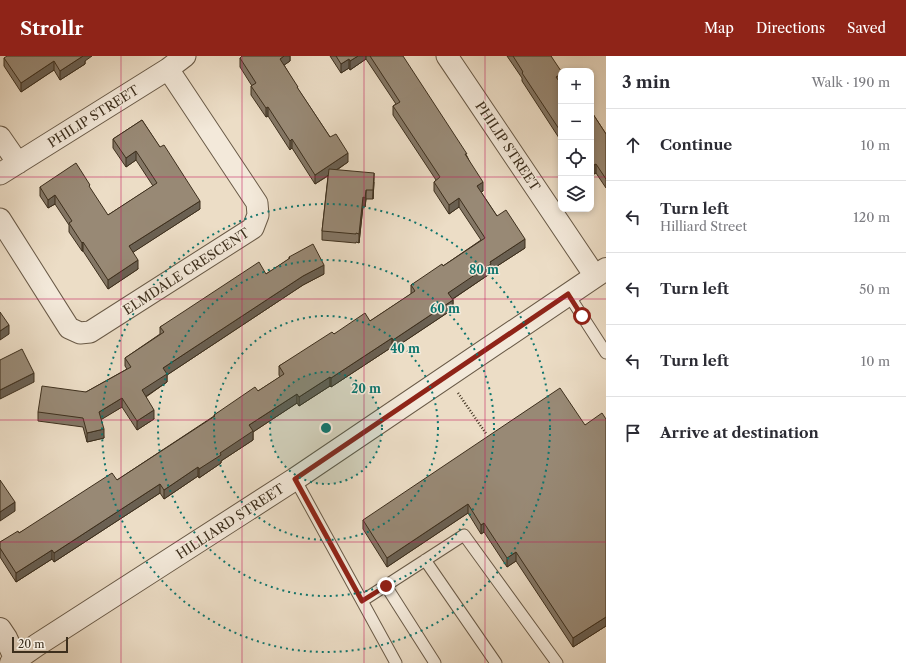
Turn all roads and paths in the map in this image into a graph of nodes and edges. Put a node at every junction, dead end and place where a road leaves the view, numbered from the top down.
1 (185, 56) edge
2 (447, 56) edge
3 (168, 69) junction
4 (0, 137) edge
5 (18, 163) junction
6 (0, 174) edge
7 (0, 218) edge
8 (601, 272) edge
9 (568, 294) junction
10 (606, 353) edge
11 (448, 376) junction
12 (487, 435) edge
13 (295, 479) junction
14 (425, 560) junction
15 (386, 586) junction
16 (362, 601) junction
17 (0, 629) edge
18 (14, 661) edge
19 (396, 663) edge
20 (435, 663) edge
21 (496, 663) edge
22 (558, 663) edge

1 - 3 street, PHILIP STREET
2 - 8 street, PHILIP STREET
3 - 5 street, PHILIP STREET
3 - 7 street, ELMDALE CRESCENT
4 - 5 street
5 - 6 street, PHILIP STREET
8 - 9 street, HILLIARD STREET
9 - 10 lane
9 - 11 street, HILLIARD STREET
11 - 12 path
11 - 13 street, HILLIARD STREET
13 - 16 lane
13 - 18 street, HILLIARD STREET
14 - 15 lane
14 - 21 lane
14 - 22 lane
15 - 16 lane
15 - 20 lane
16 - 19 lane
17 - 18 street

